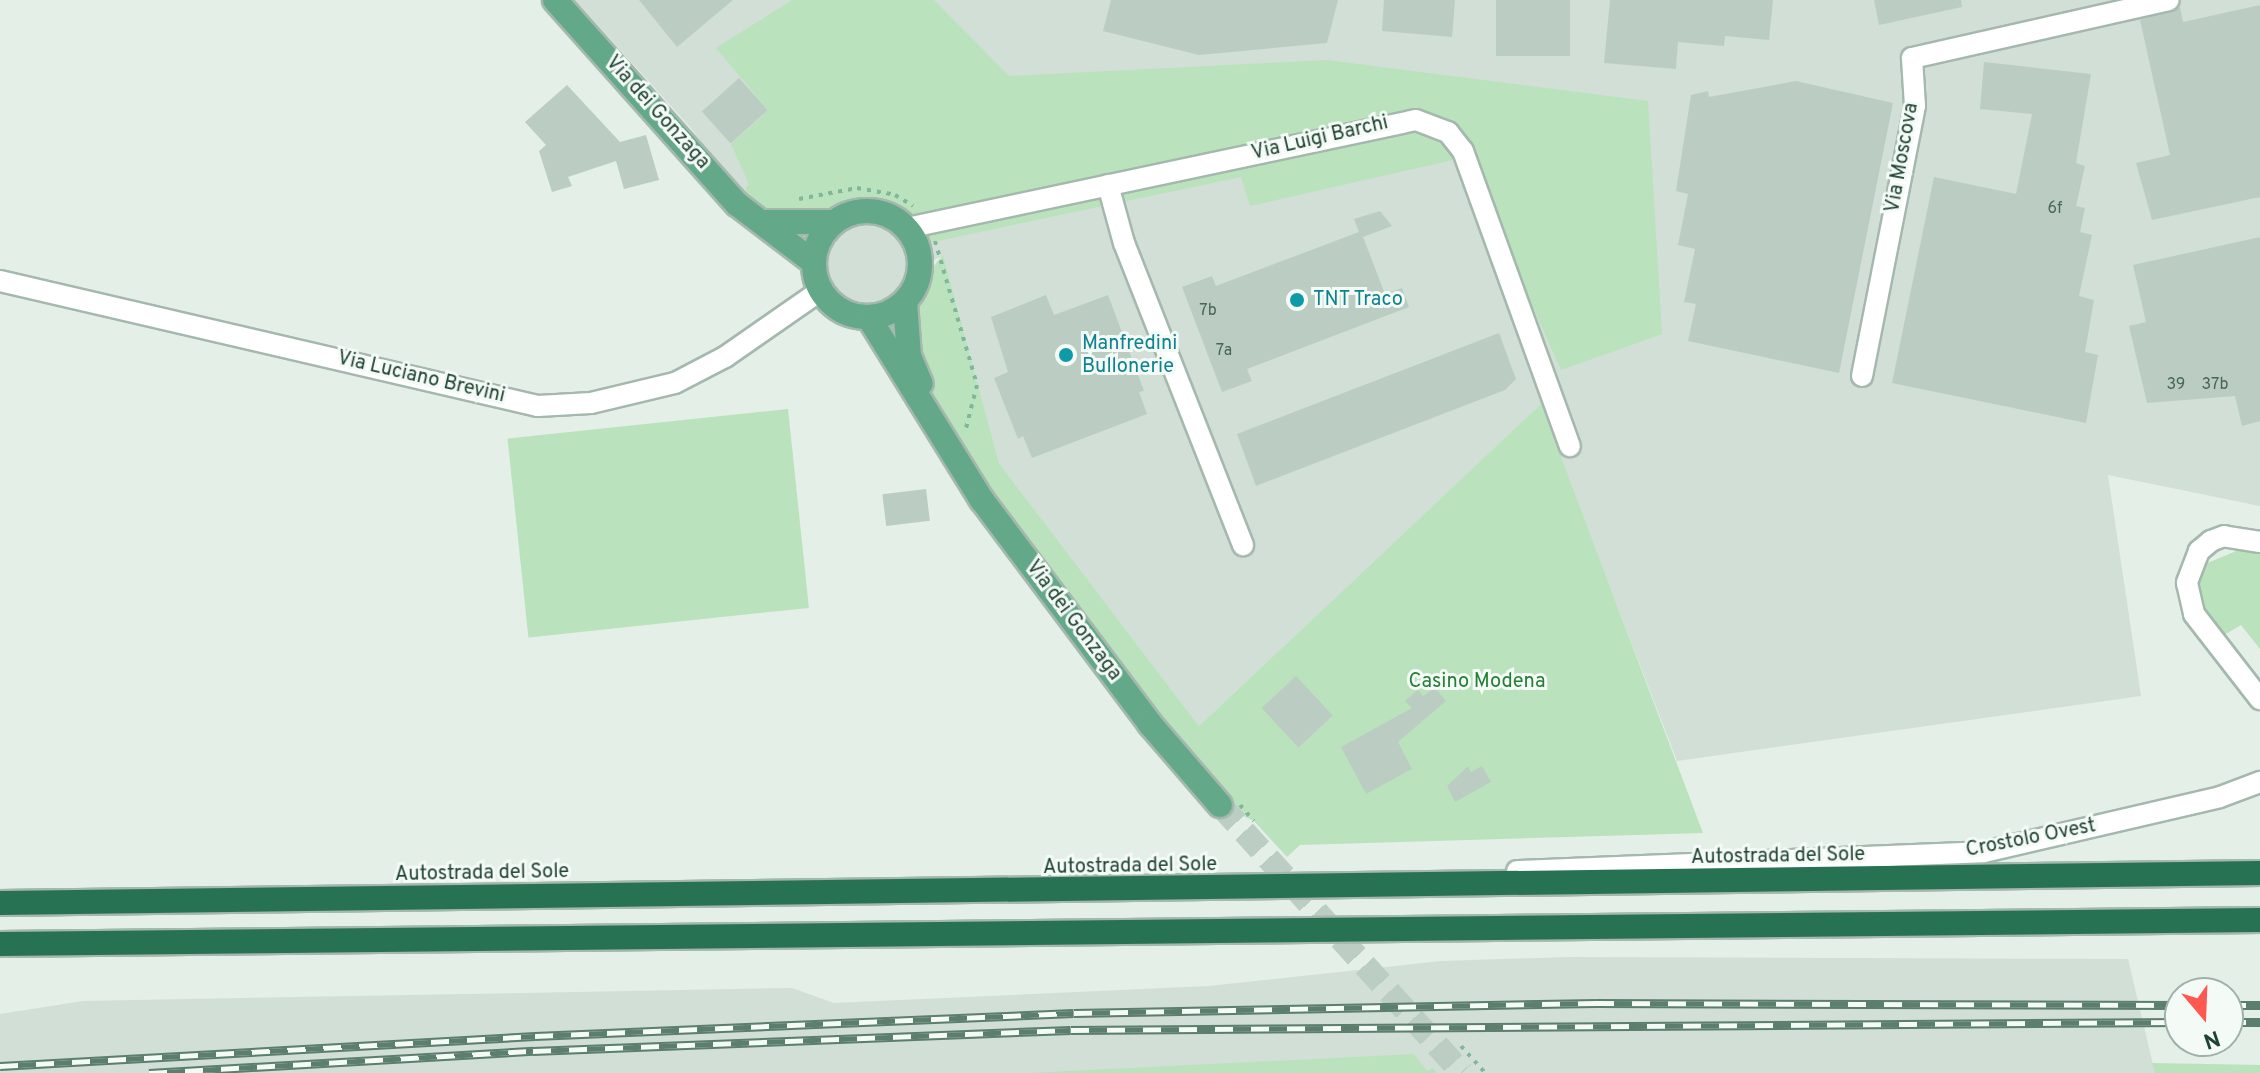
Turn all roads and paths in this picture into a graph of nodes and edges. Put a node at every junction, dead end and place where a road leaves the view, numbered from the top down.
1 (555, 0) edge
2 (2169, 0) edge
3 (1108, 185) junction
4 (763, 222) junction
5 (832, 222) junction
6 (907, 228) junction
7 (813, 262) junction
8 (0, 281) edge
9 (820, 291) junction
10 (905, 302) junction
11 (869, 318) junction
12 (1862, 376) dead end
13 (939, 427) junction
14 (1570, 446) dead end
15 (2260, 542) edge
16 (1243, 545) dead end
17 (2260, 699) edge
18 (2260, 782) edge
19 (1220, 805) tunnel mouth
20 (2260, 873) edge
21 (1415, 887) junction
22 (0, 903) edge
23 (2260, 920) edge
24 (0, 944) edge
25 (1461, 1046) dead end
26 (1485, 1073) edge

1 - 4 main road, Via dei Gonzaga
2 - 12 street, Via Moscova
3 - 6 street, Via Luigi Barchi
3 - 14 street, Via Luigi Barchi
3 - 16 street
4 - 5 main road
4 - 7 main road, Via dei Gonzaga
5 - 6 main road
5 - 7 main road
6 - 10 main road, Via dei Gonzaga
7 - 9 main road
8 - 9 street, Via Luciano Brevini
9 - 11 main road
10 - 11 main road
10 - 13 main road, Via dei Gonzaga
11 - 13 main road, Via dei Gonzaga
13 - 19 main road, Via dei Gonzaga
15 - 17 street
18 - 21 street, Crostolo Ovest
20 - 21 highway, Autostrada del Sole
21 - 22 highway, Autostrada del Sole
23 - 24 highway
25 - 26 path

